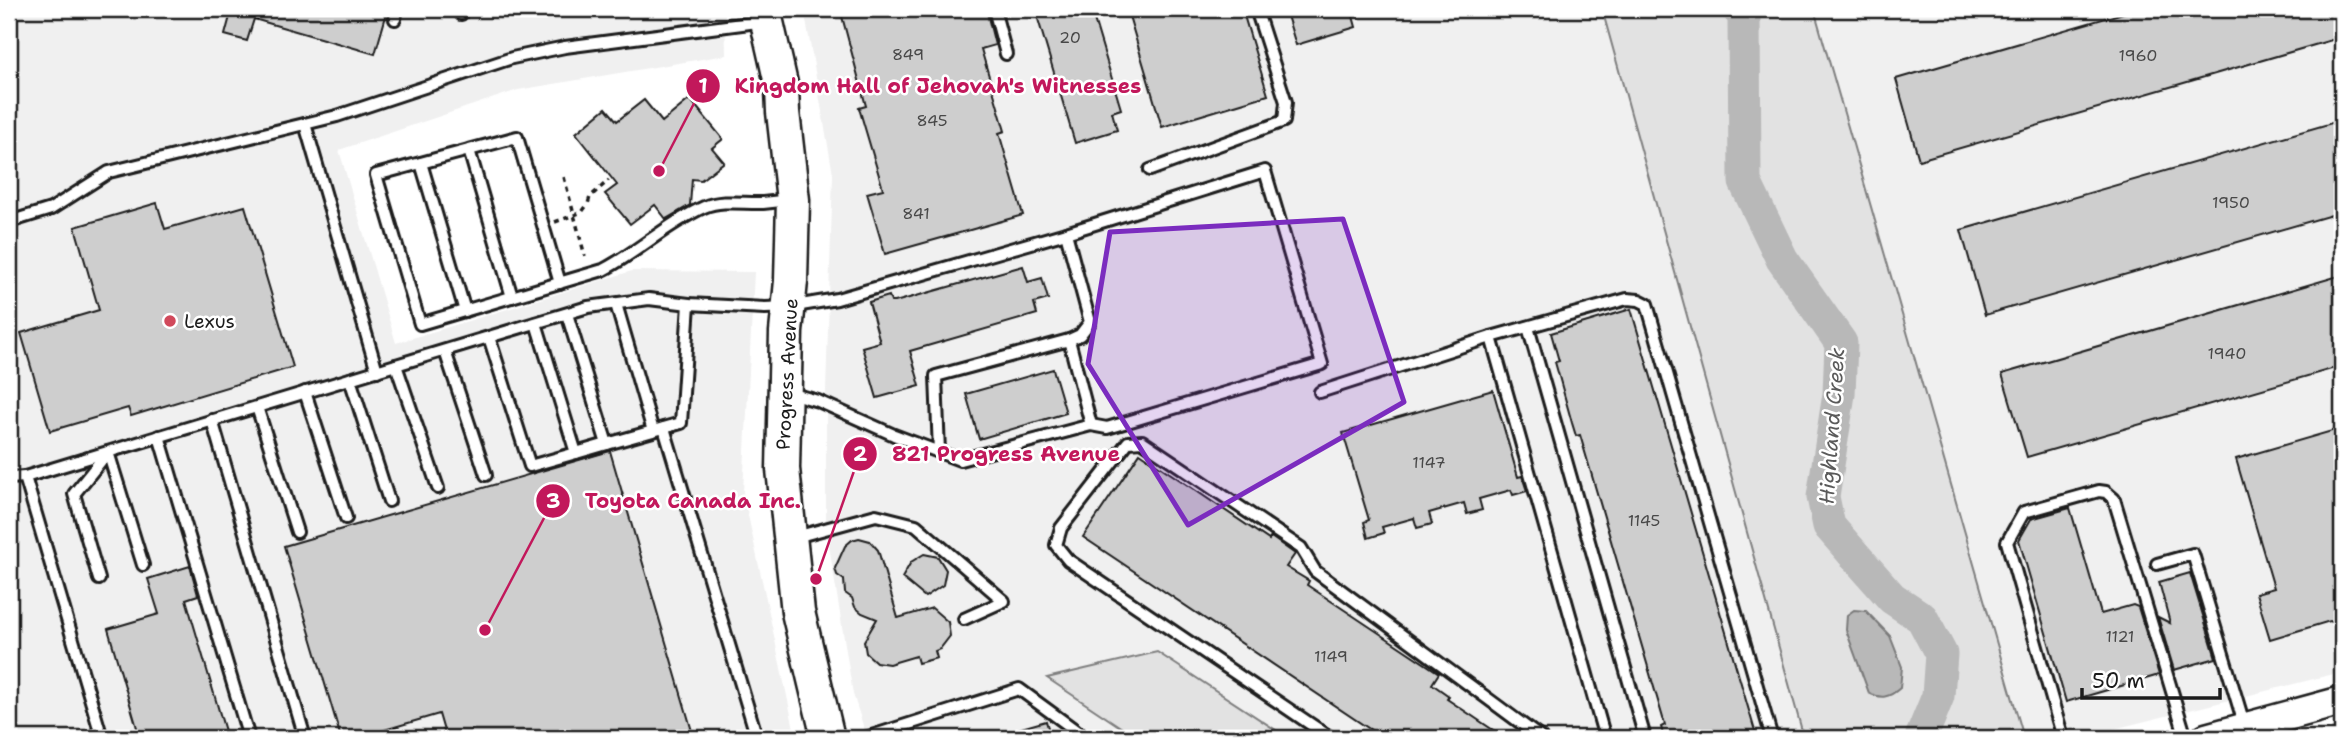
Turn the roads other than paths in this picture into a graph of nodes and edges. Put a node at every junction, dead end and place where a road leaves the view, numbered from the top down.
1 (994, 9) edge
2 (1256, 9) edge
3 (766, 15) edge
4 (1006, 54) dead end
5 (305, 124) junction
6 (469, 150) junction
7 (421, 163) junction
8 (1150, 170) dead end
9 (793, 200) junction
10 (9, 222) edge
11 (1066, 233) junction
12 (560, 283) junction
13 (512, 297) junction
14 (616, 304) junction
15 (689, 304) junction
16 (789, 307) junction
17 (465, 311) junction
18 (567, 314) junction
19 (536, 323) junction
20 (1528, 327) junction
21 (489, 337) junction
22 (1492, 337) junction
23 (1069, 340) junction
24 (445, 351) junction
25 (396, 365) junction
26 (377, 371) junction
27 (351, 379) junction
28 (784, 391) junction
29 (305, 392) junction
30 (1320, 392) dead end
31 (257, 407) junction
32 (212, 420) junction
33 (1091, 425) junction
34 (658, 429) junction
35 (159, 436) junction
36 (607, 444) junction
37 (108, 452) junction
38 (939, 452) junction
39 (576, 453) junction
40 (486, 475) dead end
41 (25, 477) junction
42 (9, 478) edge
43 (438, 488) dead end
44 (389, 501) dead end
45 (346, 518) dead end
46 (297, 532) dead end
47 (789, 539) junction
48 (2157, 564) dead end
49 (143, 565) dead end
50 (99, 579) dead end
51 (964, 619) dead end
52 (2342, 701) edge
53 (2228, 734) edge
54 (102, 738) edge
55 (249, 738) edge
56 (306, 738) edge
57 (757, 738) edge
58 (828, 738) edge
59 (865, 738) edge
60 (1086, 738) edge
61 (1331, 738) edge
62 (1541, 738) edge
63 (1605, 738) edge
64 (1645, 738) edge
65 (1772, 738) edge
66 (2063, 738) edge
67 (2186, 738) edge

1 - 4 lane
2 - 8 lane
3 - 5 lane
3 - 9 main road, Progress Avenue
5 - 10 lane
5 - 26 lane
6 - 7 lane
6 - 12 lane
6 - 13 lane
7 - 17 lane
7 - 17 lane
9 - 12 lane
9 - 16 main road, Progress Avenue
11 - 16 lane
11 - 23 lane
11 - 33 lane
12 - 13 lane
13 - 17 lane
14 - 15 lane
14 - 18 lane
14 - 34 lane
15 - 16 lane
15 - 34 lane
16 - 28 main road, Progress Avenue
18 - 19 lane
18 - 36 lane
19 - 21 lane
19 - 39 lane
20 - 22 lane
20 - 64 lane
20 - 65 lane
21 - 24 lane
21 - 39 lane
22 - 30 lane
22 - 63 lane
23 - 33 lane
23 - 38 lane
24 - 25 lane
24 - 40 lane
25 - 26 lane
25 - 43 lane
26 - 27 lane
27 - 29 lane
27 - 44 lane
28 - 38 lane
28 - 47 main road, Progress Avenue
29 - 31 lane
29 - 45 lane
31 - 32 lane
31 - 46 lane
32 - 35 lane
32 - 56 lane
33 - 38 lane
34 - 36 lane
34 - 57 lane
35 - 37 lane
35 - 55 lane
36 - 39 lane
37 - 41 lane
37 - 49 lane
37 - 50 lane
41 - 42 lane
41 - 54 lane
47 - 51 lane
47 - 58 main road, Progress Avenue
48 - 53 lane
52 - 53 street
59 - 60 lane
61 - 62 lane
66 - 67 lane

